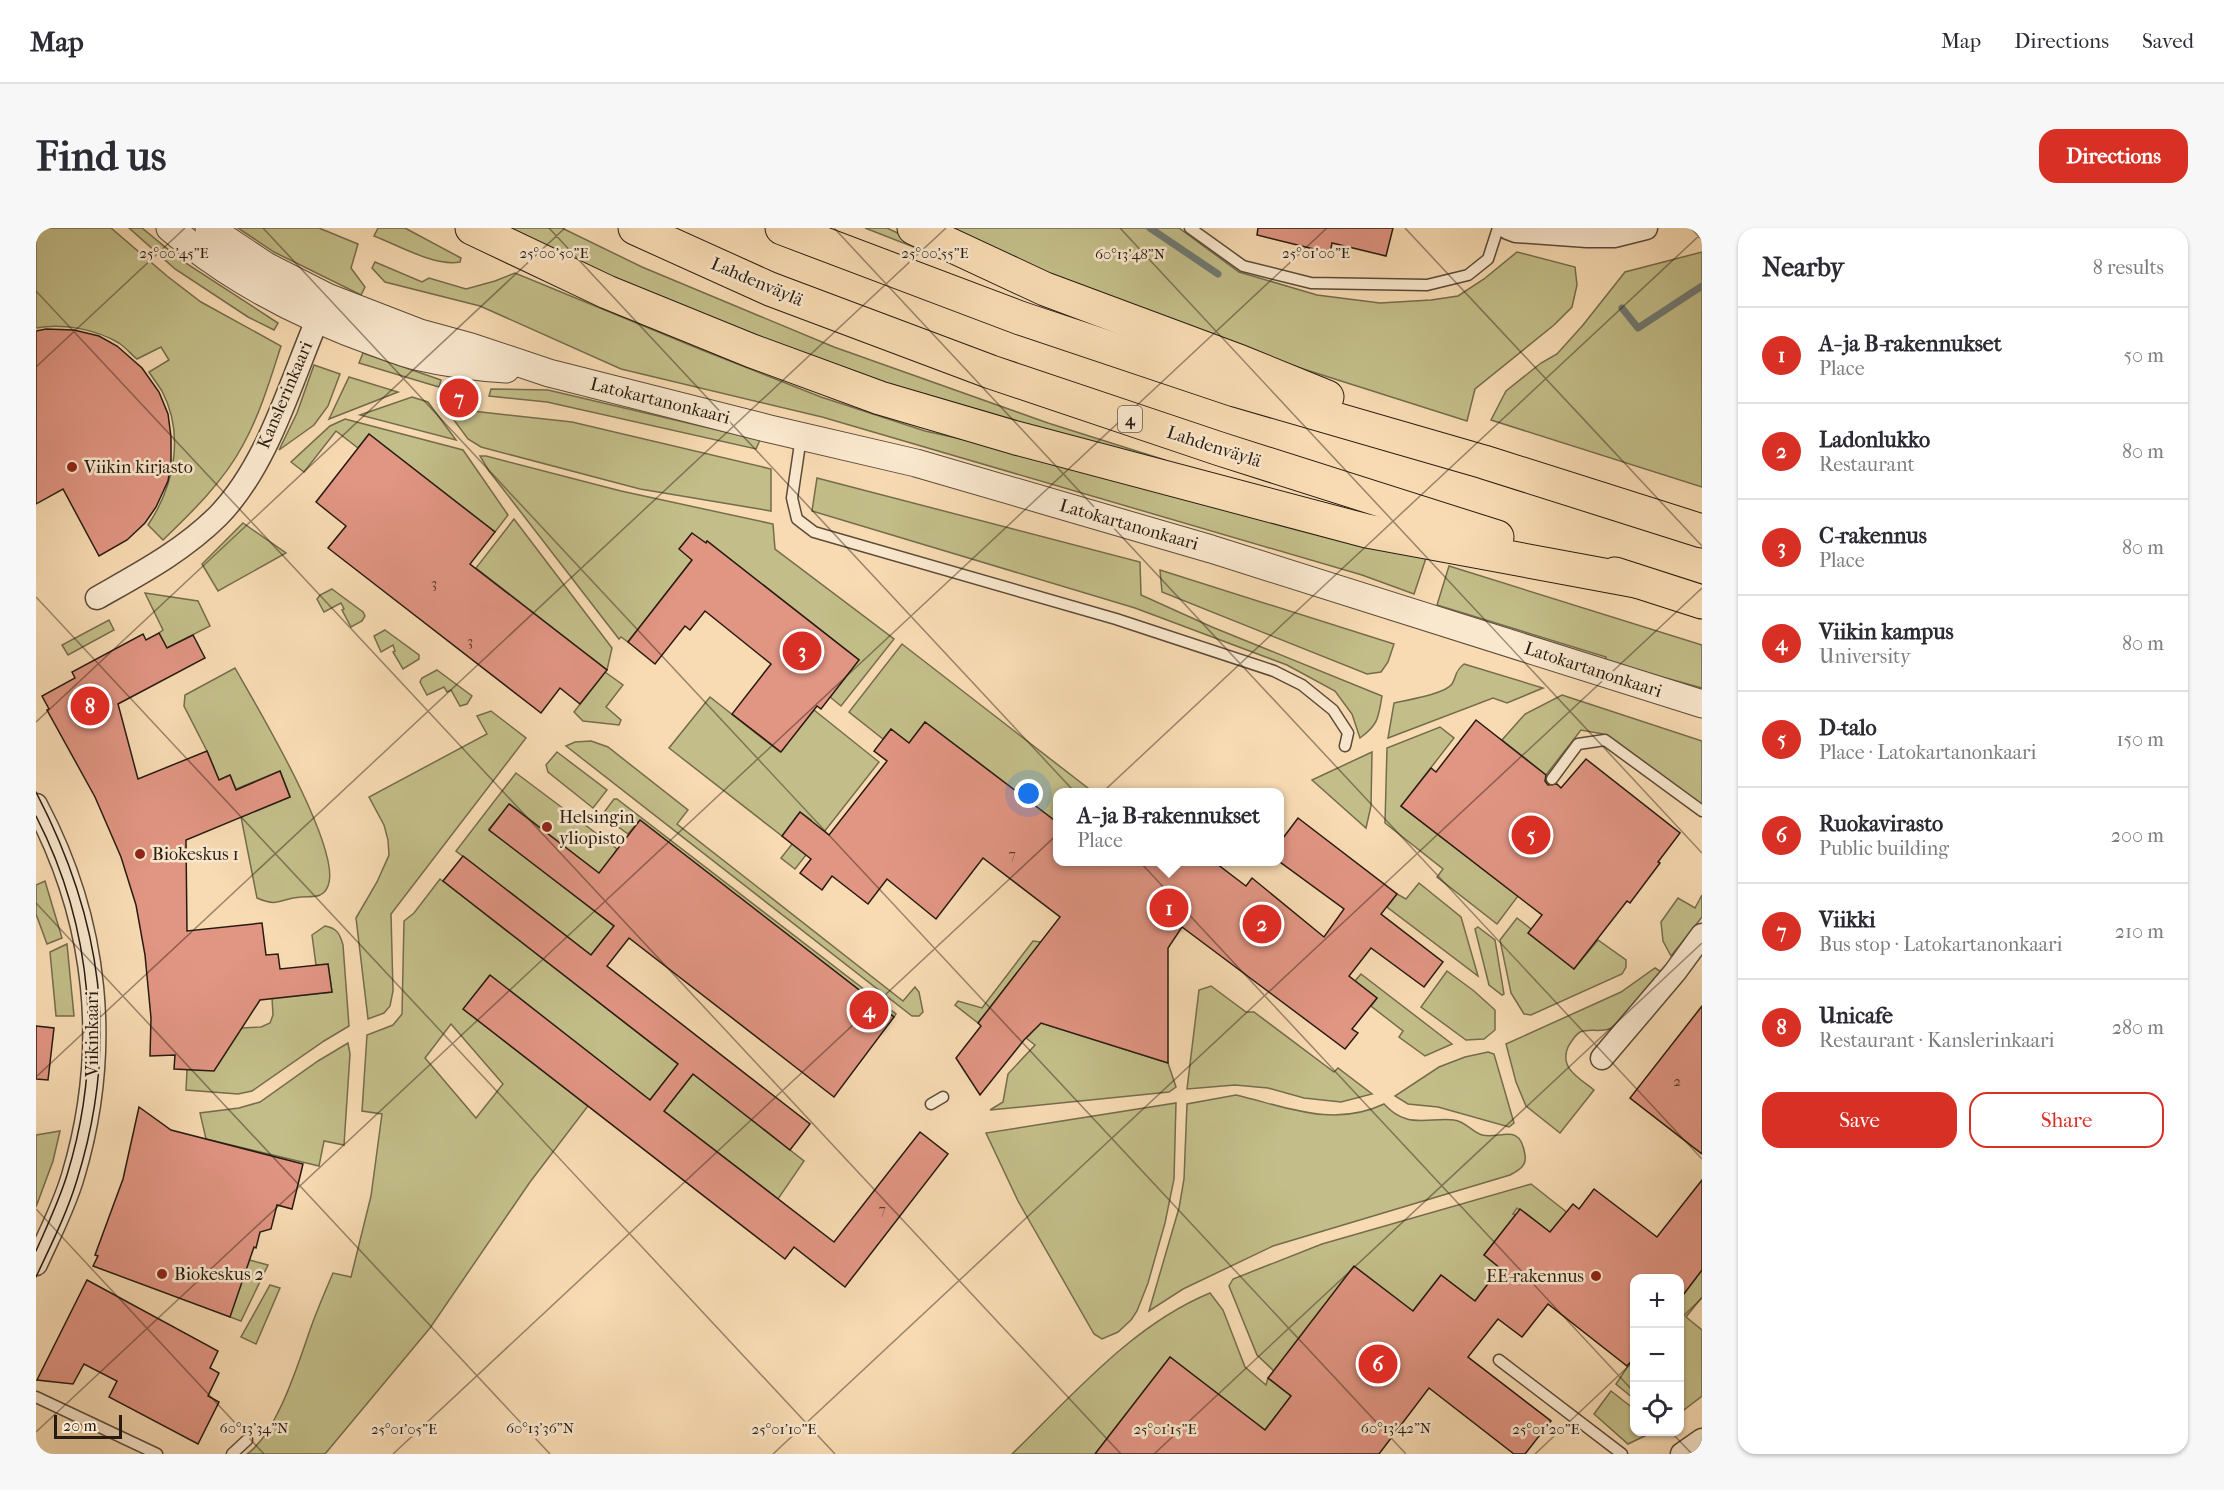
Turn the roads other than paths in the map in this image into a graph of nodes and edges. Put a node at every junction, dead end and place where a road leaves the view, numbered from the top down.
1 (170, 228) edge
2 (209, 228) edge
3 (472, 228) edge
4 (635, 228) edge
5 (782, 228) edge
6 (914, 228) edge
7 (1190, 228) edge
8 (1498, 228) edge
9 (1508, 228) edge
10 (1646, 228) edge
11 (322, 308) junction
12 (801, 436) junction
13 (1484, 462) junction
14 (1702, 531) edge
15 (1636, 581) junction
16 (97, 598) dead end
17 (1702, 602) edge
18 (1702, 705) edge
19 (1345, 746) dead end
20 (1551, 779) dead end
21 (36, 805) edge
22 (1702, 811) edge
23 (1702, 935) edge
24 (1602, 1058) dead end
25 (943, 1097) dead end
26 (931, 1104) dead end
27 (36, 1264) edge
28 (1499, 1360) dead end
29 (36, 1397) edge
30 (247, 1440) dead end
31 (1702, 1440) edge
32 (157, 1454) edge
33 (232, 1454) edge
34 (1622, 1454) edge
35 (1682, 1454) edge

1 - 11 street, Latokartanonkaari
2 - 11 street, Latokartanonkaari
3 - 15 highway
4 - 15 highway, Lahdenväylä / 4
5 - 13 highway
6 - 13 highway
7 - 8 lane
9 - 10 street
11 - 12 street, Latokartanonkaari
11 - 16 street, Kanslerinkaari
12 - 18 street, Latokartanonkaari
12 - 19 lane
13 - 14 highway
15 - 17 highway, Lahdenväylä / 4
20 - 22 lane
21 - 27 street, Viikinkaari
23 - 24 street
25 - 26 lane
28 - 34 lane
29 - 32 lane
30 - 33 lane
31 - 35 street

